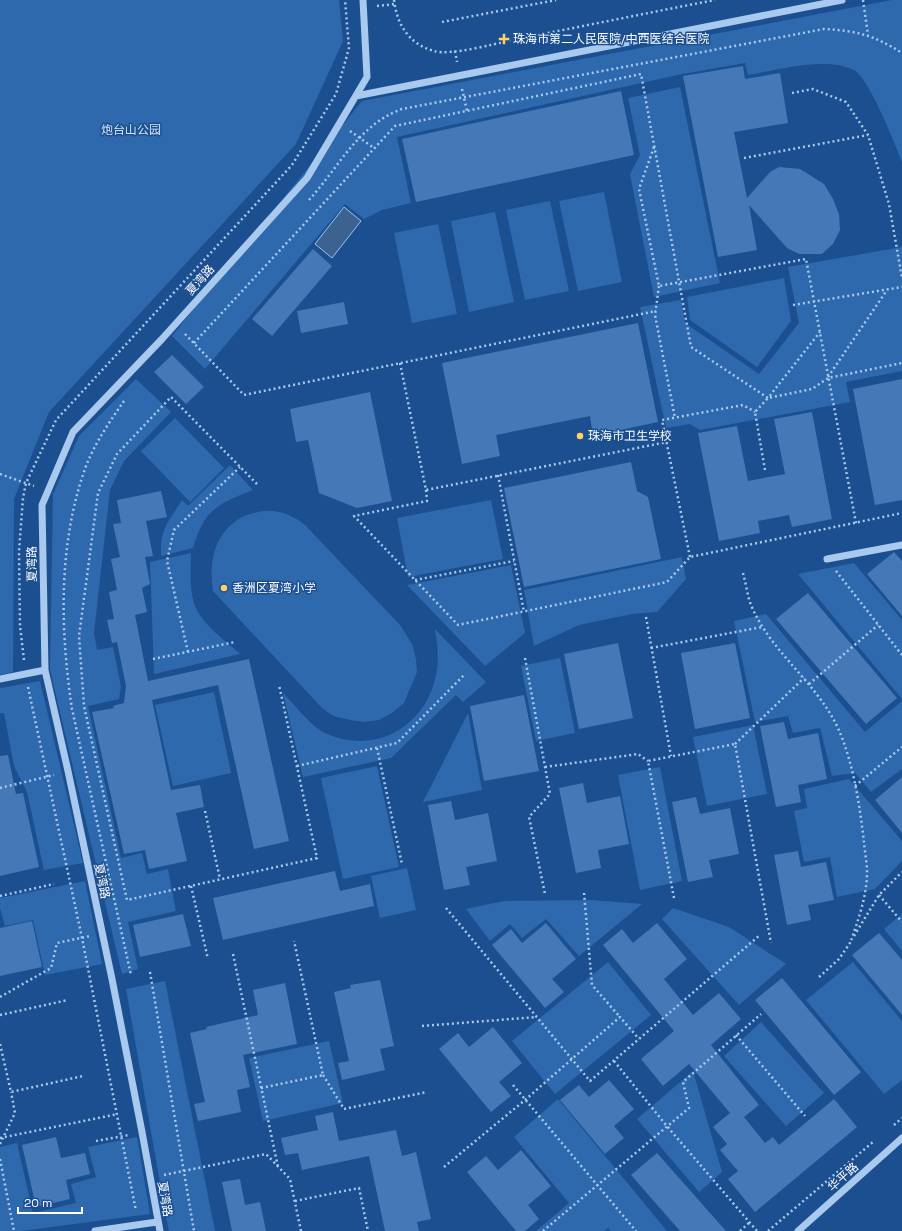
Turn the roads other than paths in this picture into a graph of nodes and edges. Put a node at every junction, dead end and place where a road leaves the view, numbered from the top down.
1 (363, 0) edge
2 (842, 0) edge
3 (356, 96) junction
4 (902, 545) edge
5 (827, 559) road end
6 (45, 670) junction
7 (0, 679) edge
8 (902, 1138) edge
9 (157, 1222) junction
10 (95, 1231) edge
11 (160, 1231) edge
12 (798, 1231) edge

1 - 3 street, 夏湾路
2 - 3 street
3 - 6 street, 夏湾路
4 - 5 street
6 - 7 street
6 - 9 street, 夏湾路
8 - 12 street, 华平路
9 - 10 street
9 - 11 street, 夏湾路

